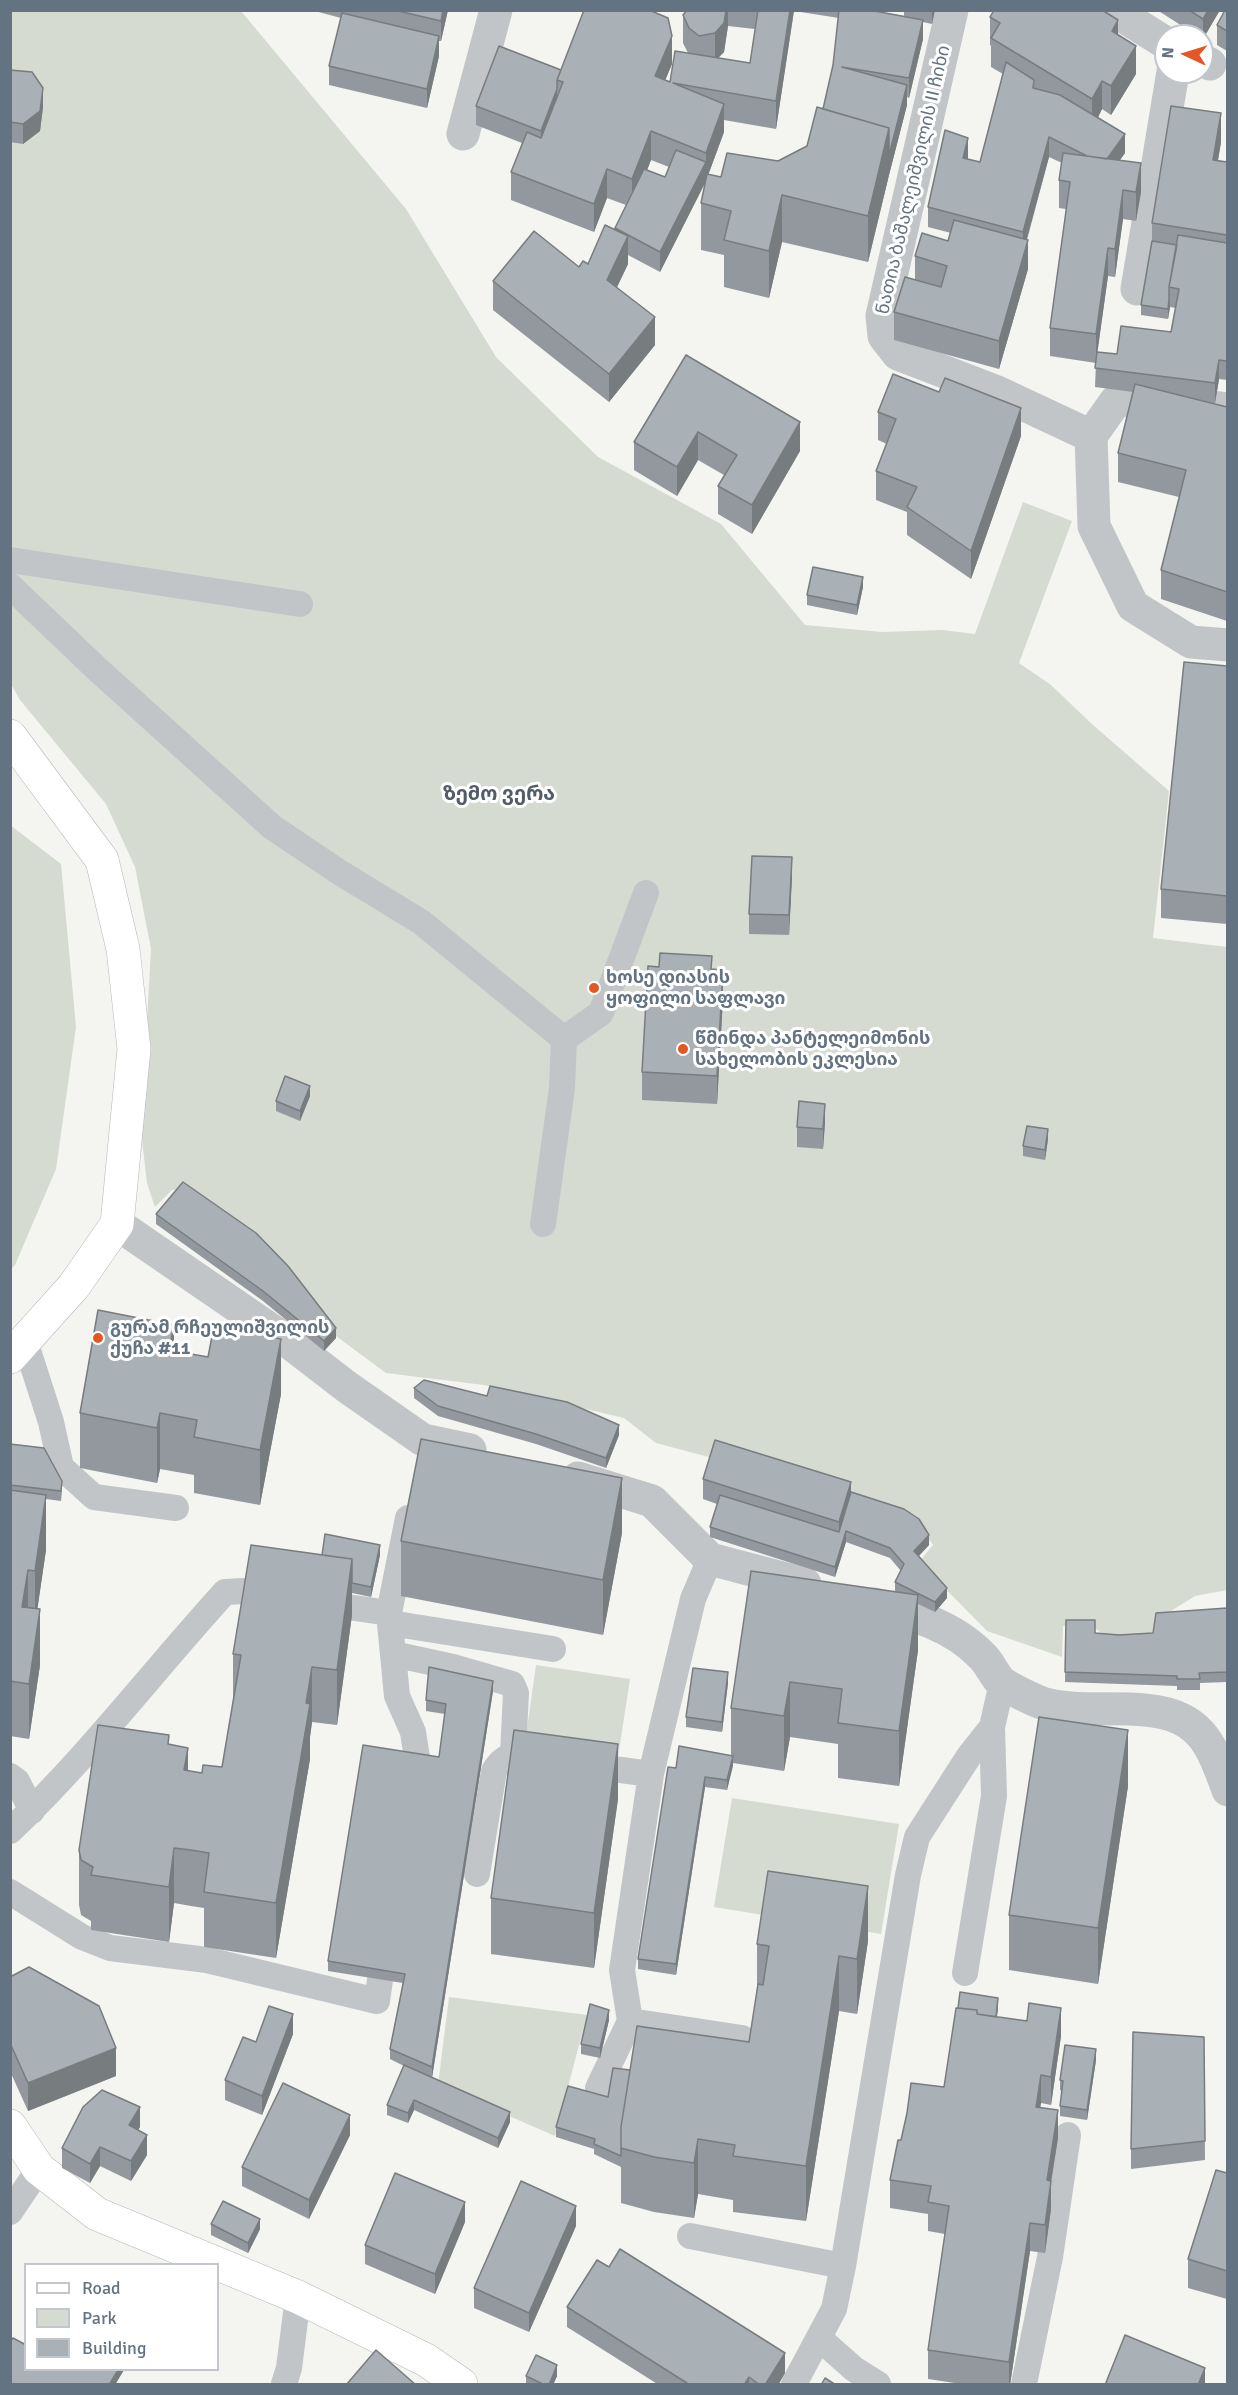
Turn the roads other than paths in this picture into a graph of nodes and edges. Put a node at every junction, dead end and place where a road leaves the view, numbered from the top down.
1 (496, 10) edge
2 (952, 10) edge
3 (1113, 10) edge
4 (1154, 36) edge
5 (1171, 84) edge
6 (463, 134) dead end
7 (1137, 289) dead end
8 (1227, 409) edge
9 (1091, 436) junction
10 (10, 560) edge
11 (10, 586) edge
12 (300, 604) dead end
13 (1227, 645) edge
14 (10, 736) edge
15 (646, 893) dead end
16 (564, 1039) junction
17 (117, 1224) junction
18 (543, 1224) dead end
19 (18, 1349) edge
20 (501, 1458) edge
21 (545, 1470) edge
22 (412, 1497) edge
23 (176, 1508) dead end
24 (710, 1559) junction
25 (390, 1618) junction
26 (553, 1649) dead end
27 (393, 1654) junction
28 (1002, 1683) junction
29 (992, 1727) junction
30 (1220, 1744) edge
31 (513, 1755) junction
32 (418, 1764) edge
33 (651, 1774) junction
34 (10, 1776) edge
35 (1227, 1790) edge
36 (32, 1811) junction
37 (10, 1832) edge
38 (477, 1874) dead end
39 (10, 1892) edge
40 (965, 1973) dead end
41 (380, 1980) edge
42 (630, 2020) junction
43 (742, 2038) edge
44 (598, 2088) dead end
45 (10, 2126) edge
46 (1068, 2135) dead end
47 (39, 2169) junction
48 (10, 2212) edge
49 (690, 2236) dead end
50 (216, 2263) edge
51 (219, 2264) edge
52 (843, 2266) junction
53 (298, 2297) junction
54 (819, 2338) junction
55 (284, 2385) edge
56 (461, 2385) edge
57 (794, 2385) edge
58 (878, 2385) edge
59 (1024, 2385) edge

1 - 6 street
2 - 9 street, ნათია ბაშალეიშვილის II ჩიხი
3 - 4 street
5 - 7 street
8 - 9 street
9 - 13 street
10 - 12 lane
11 - 16 lane
14 - 17 street
15 - 16 lane
16 - 18 lane
17 - 19 street
17 - 20 street
19 - 23 lane
21 - 24 street
22 - 25 lane
24 - 28 street
24 - 33 lane
25 - 26 lane
25 - 27 lane
25 - 36 lane
27 - 31 lane
27 - 32 lane
28 - 29 lane
28 - 30 street
29 - 40 lane
29 - 52 lane
30 - 35 street
31 - 33 lane
31 - 38 lane
33 - 42 lane
34 - 36 lane
36 - 37 lane
39 - 41 lane
42 - 43 lane
42 - 44 lane
45 - 47 street
46 - 59 lane
47 - 48 lane
47 - 50 street
49 - 52 lane
51 - 53 street
52 - 54 lane
53 - 55 lane
53 - 56 street
54 - 57 lane
54 - 58 lane

